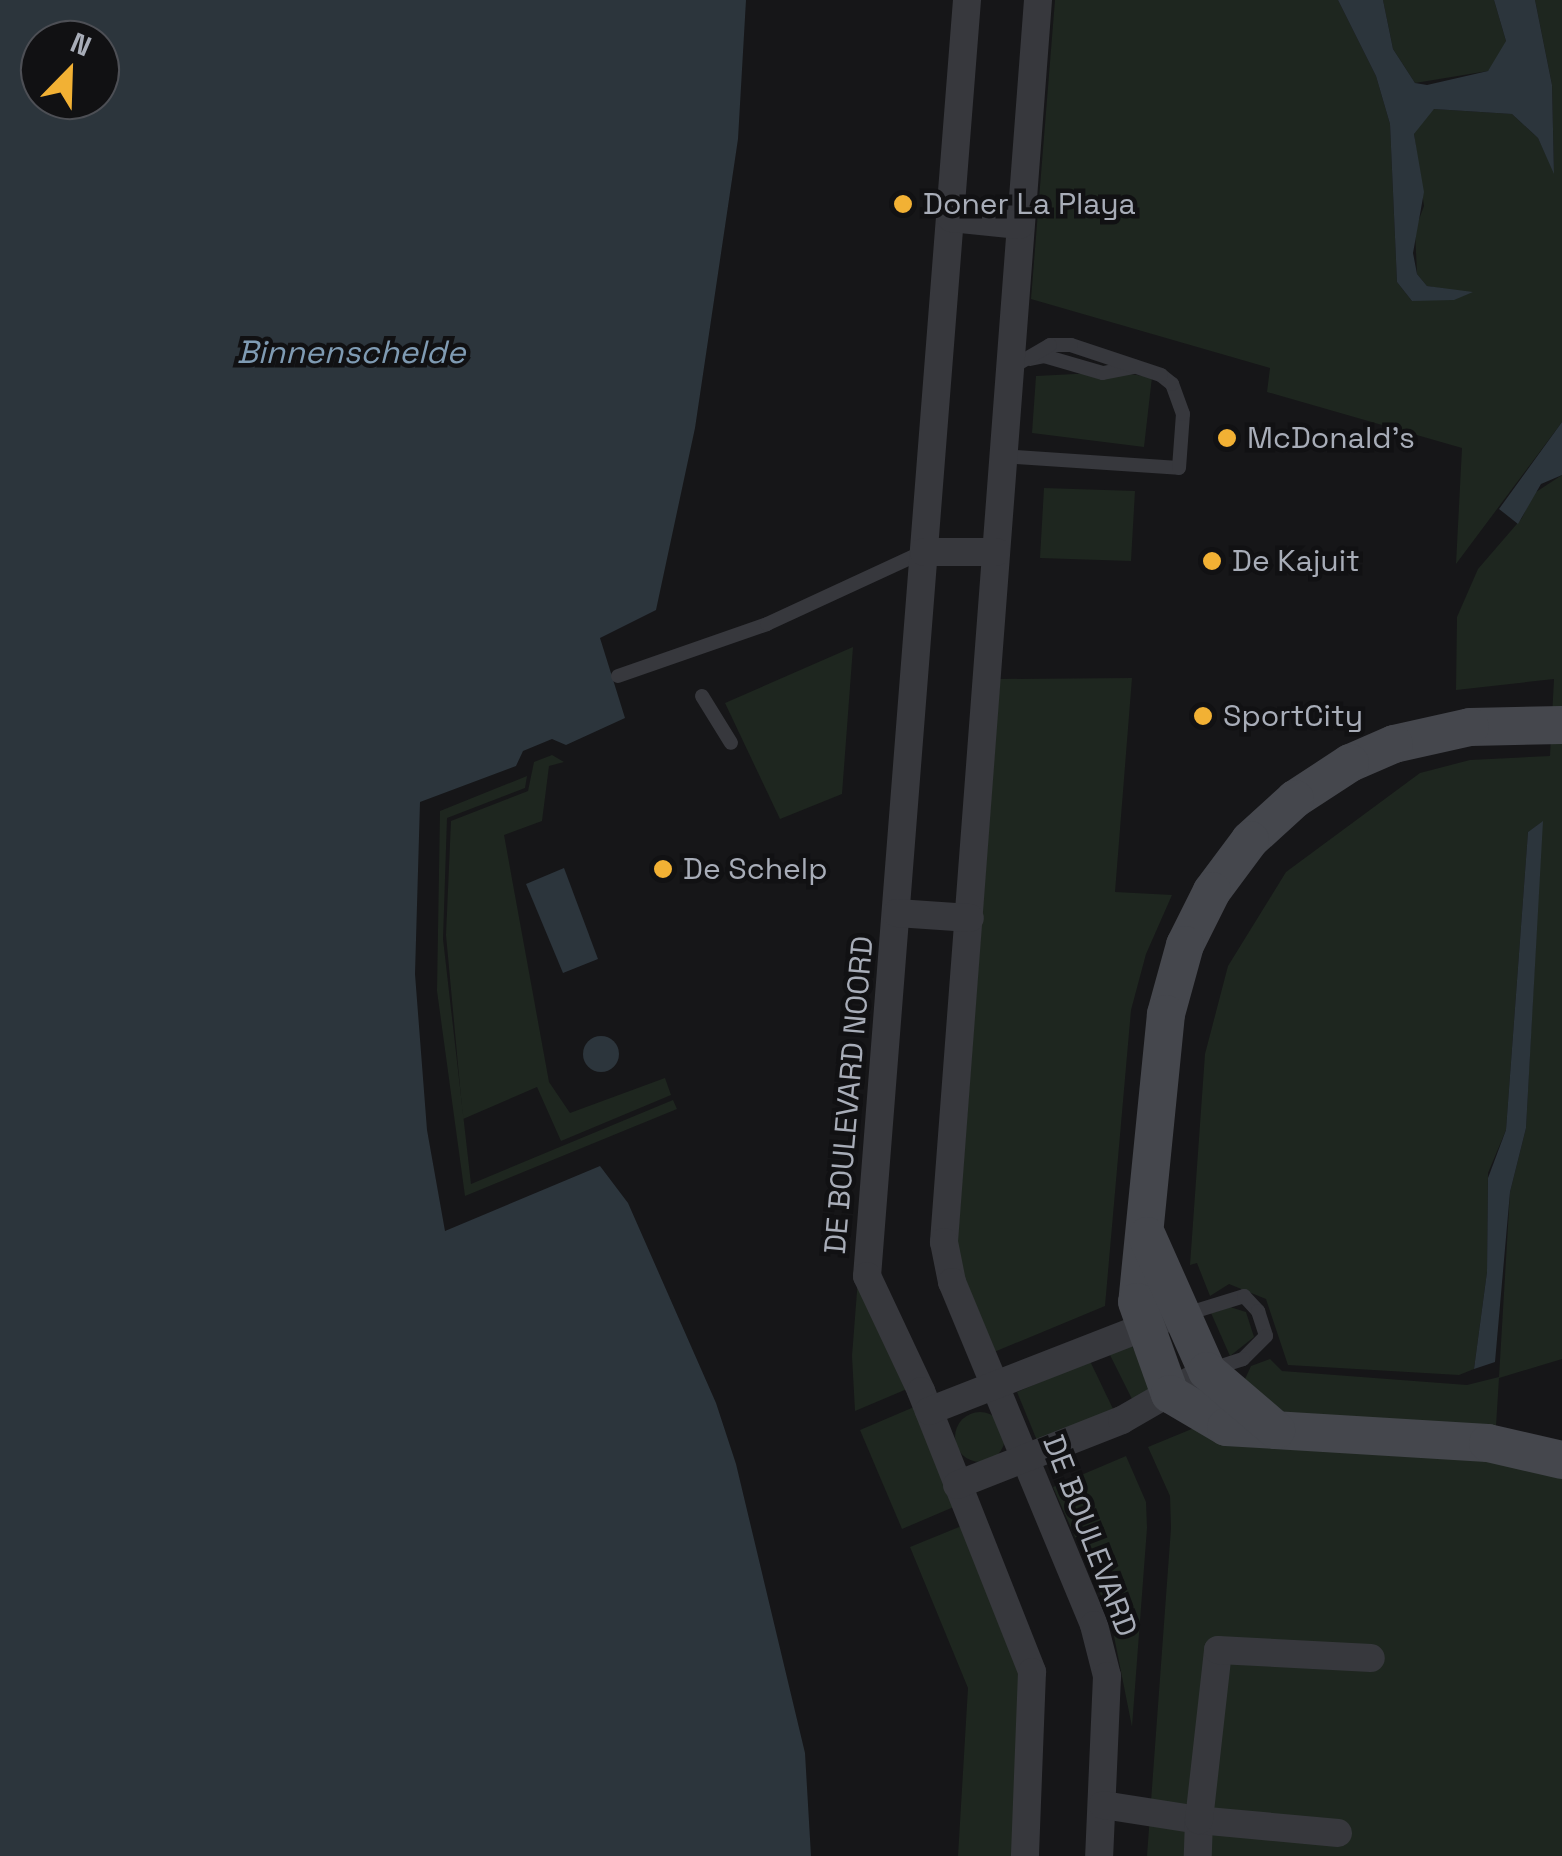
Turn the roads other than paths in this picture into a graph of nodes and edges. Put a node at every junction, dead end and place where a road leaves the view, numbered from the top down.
1 (967, 0) edge
2 (1038, 0) edge
3 (951, 218) junction
4 (1020, 225) junction
5 (1019, 364) junction
6 (1000, 456) junction
7 (924, 552) junction
8 (996, 552) junction
9 (618, 676) dead end
10 (702, 696) dead end
11 (1552, 725) edge
12 (730, 743) dead end
13 (897, 913) junction
14 (970, 918) junction
15 (1147, 1236) junction
16 (1180, 1316) junction
17 (1141, 1325) junction
18 (1207, 1371) junction
19 (992, 1374) junction
20 (1170, 1394) junction
21 (925, 1401) junction
22 (1276, 1430) junction
23 (1562, 1434) edge
24 (1488, 1443) junction
25 (1026, 1460) junction
26 (1562, 1460) edge
27 (957, 1485) junction
28 (1371, 1658) dead end
29 (1103, 1805) junction
30 (1200, 1820) junction
31 (1338, 1833) dead end
32 (1025, 1856) edge
33 (1099, 1856) edge
34 (1198, 1856) edge

1 - 3 street, DE BOULEVARD NOORD
2 - 4 street
3 - 4 street
3 - 7 street, DE BOULEVARD NOORD
4 - 5 street
5 - 6 street
5 - 6 lane
6 - 8 street
7 - 8 street
7 - 9 lane
7 - 13 street, DE BOULEVARD NOORD
8 - 14 street
10 - 12 lane
11 - 15 street
13 - 14 street, DE BOULEVARD NOORD
13 - 21 street, DE BOULEVARD NOORD
14 - 19 street
15 - 16 street
15 - 17 street
16 - 17 street
16 - 18 street
16 - 18 lane
17 - 19 street
17 - 20 street
18 - 20 street
18 - 22 street
19 - 21 street
19 - 25 street, DE BOULEVARD
20 - 22 street
20 - 25 street
21 - 27 street
22 - 24 street
23 - 24 street
24 - 26 street
25 - 27 street
25 - 29 street, DE BOULEVARD
27 - 32 street
28 - 30 street
29 - 30 street
29 - 33 street, DE BOULEVARD
30 - 31 street
30 - 34 street

